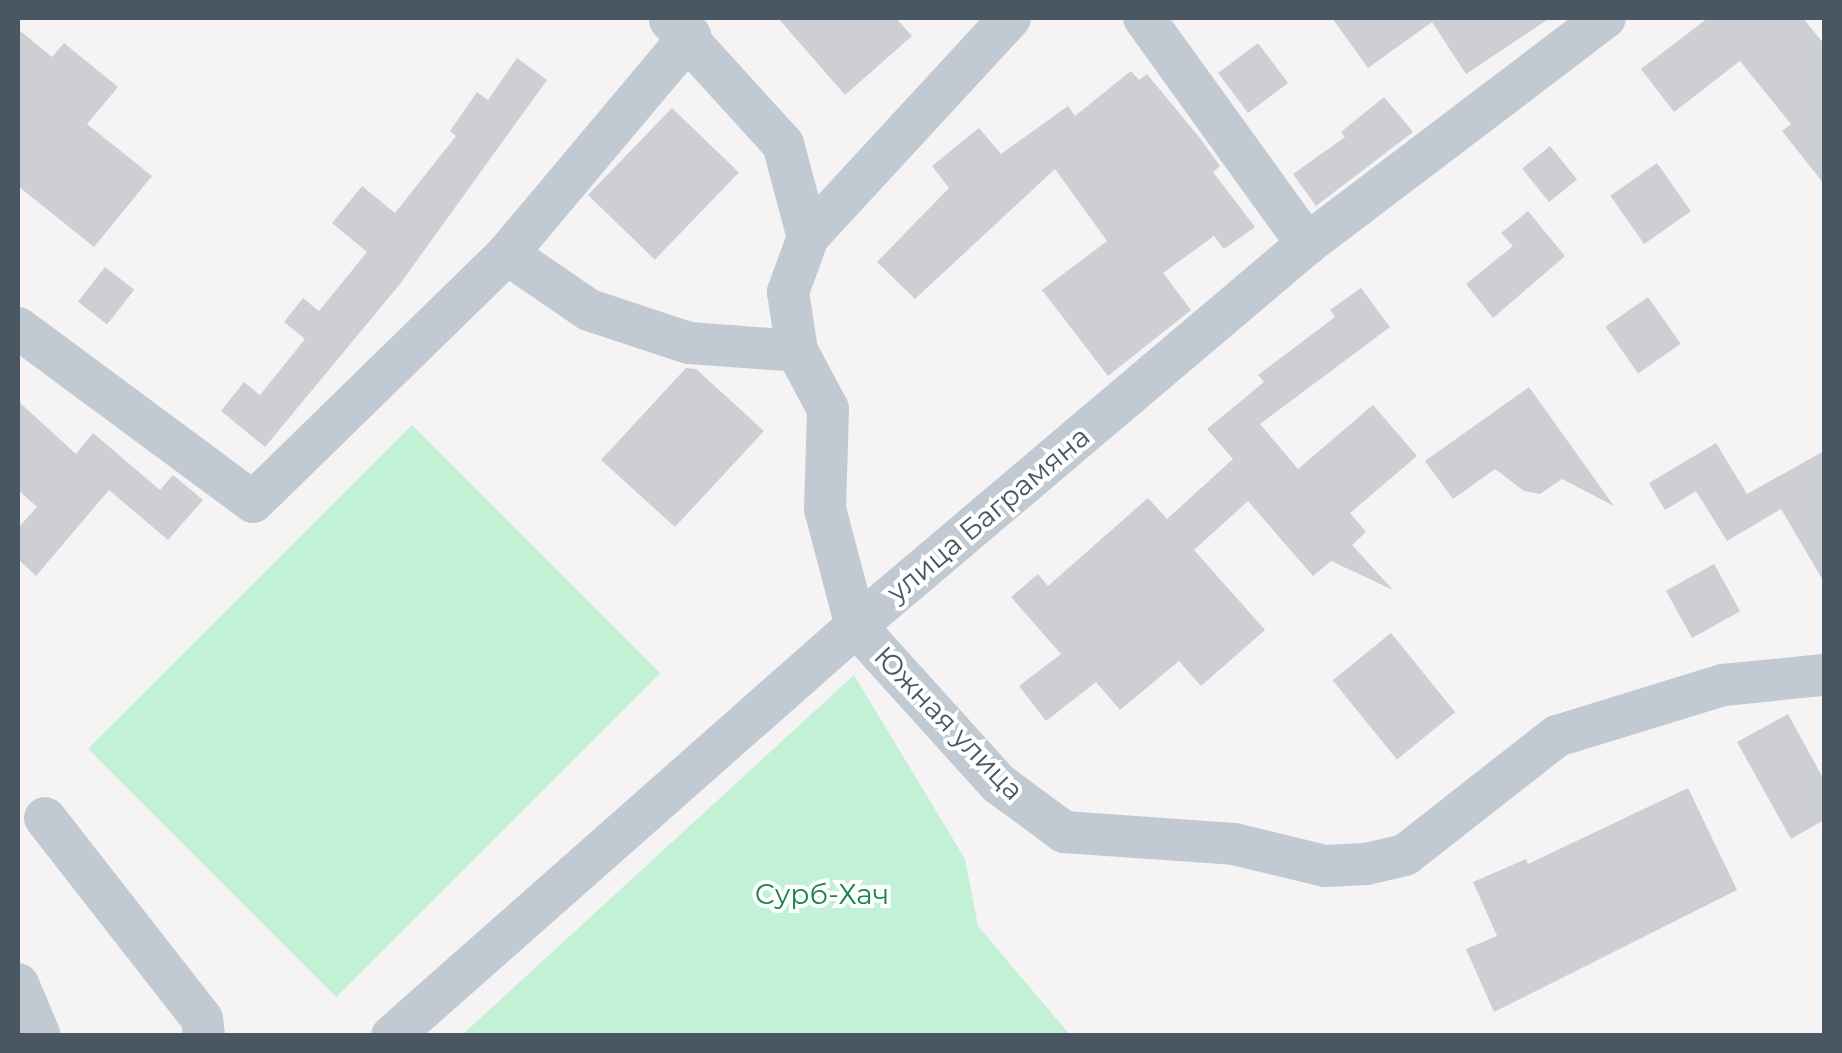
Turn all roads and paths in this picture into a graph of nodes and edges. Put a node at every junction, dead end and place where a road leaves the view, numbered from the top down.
1 (1010, 18) edge
2 (1144, 18) edge
3 (1605, 18) edge
4 (679, 26) edge
5 (808, 237) junction
6 (1307, 244) junction
7 (507, 254) junction
8 (18, 328) edge
9 (797, 350) junction
10 (856, 626) junction
11 (1824, 675) edge
12 (45, 818) dead end
13 (18, 984) edge
14 (40, 1036) edge
15 (204, 1036) edge
16 (392, 1036) edge

1 - 5 street
2 - 6 street
3 - 6 street, улица Баграмяна
4 - 5 street
4 - 7 street
5 - 9 street
6 - 10 street, улица Баграмяна
7 - 8 street
7 - 9 street
9 - 10 street
10 - 11 street, Южная улица
10 - 16 street, улица Баграмяна
12 - 15 street
13 - 14 street

